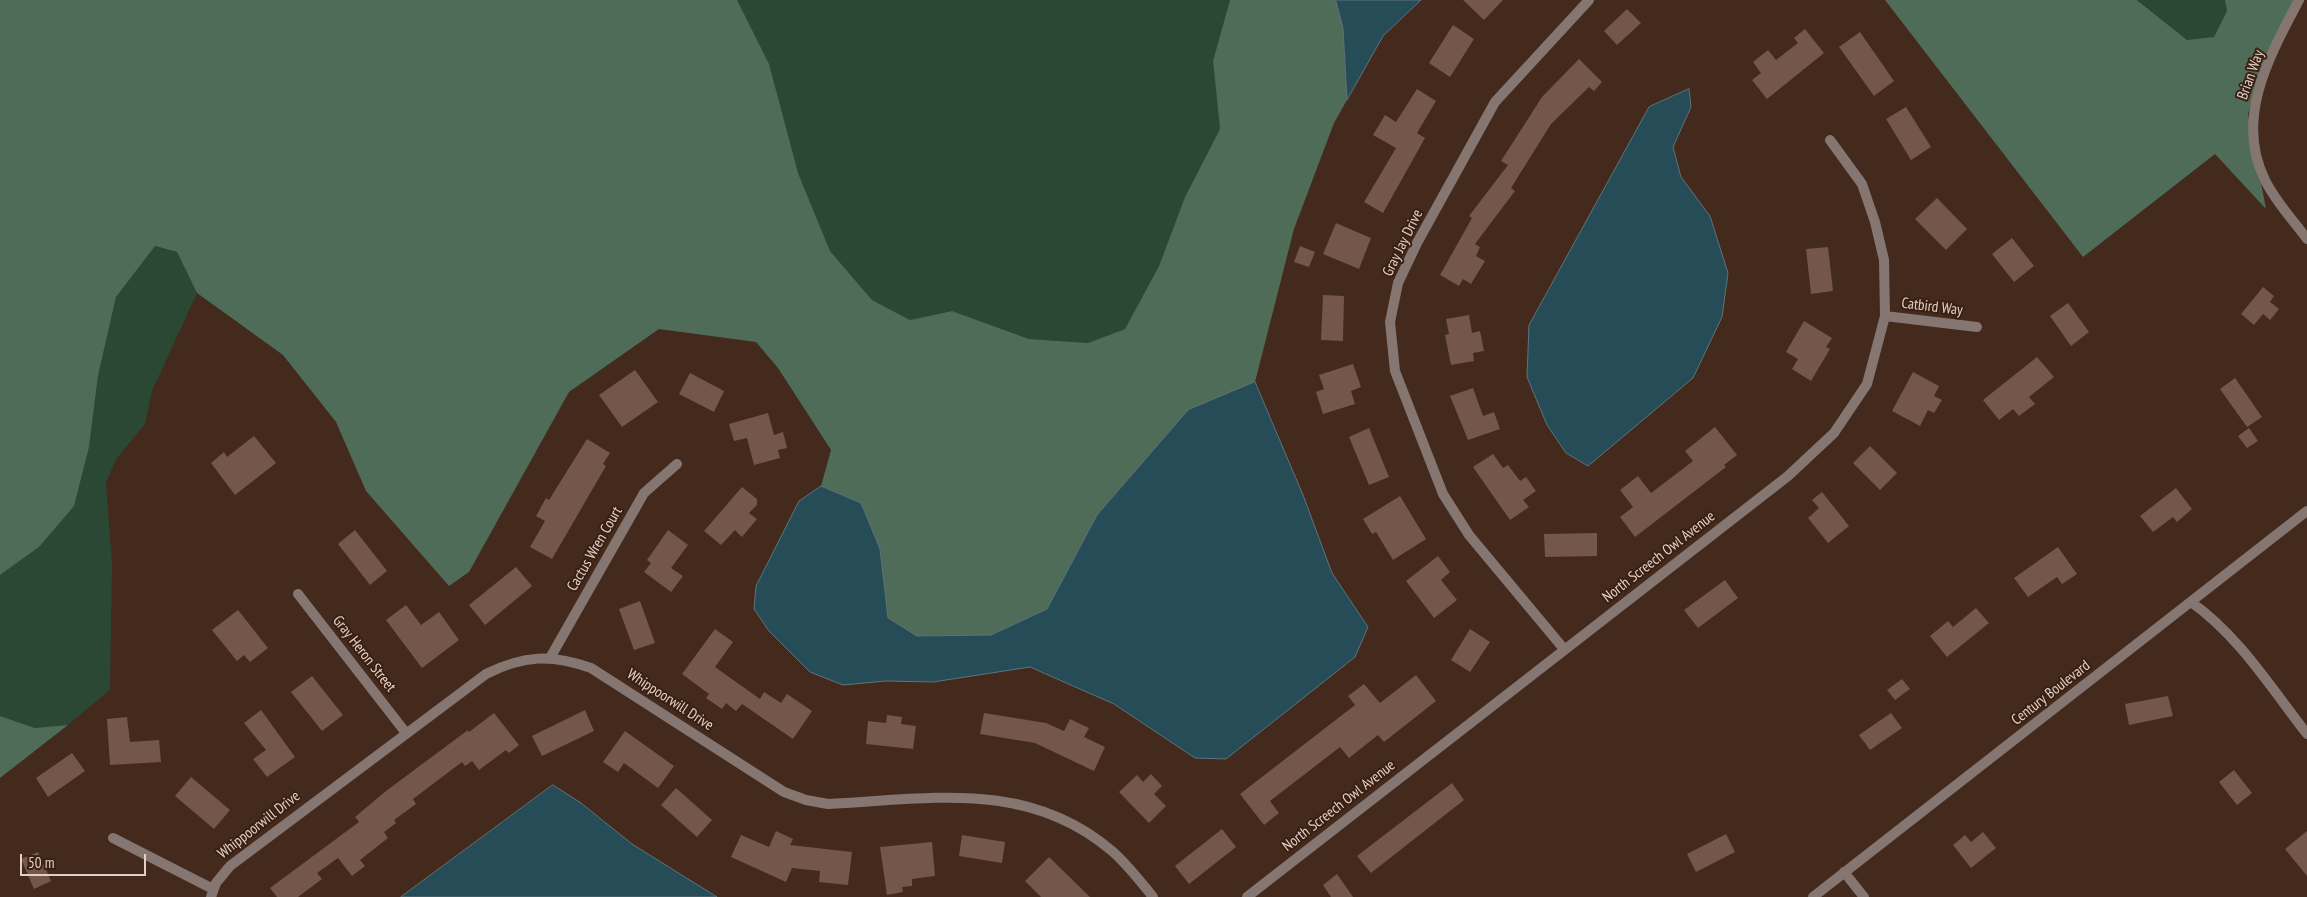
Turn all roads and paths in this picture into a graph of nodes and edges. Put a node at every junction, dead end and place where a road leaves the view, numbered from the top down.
1 (1589, 0) edge
2 (2299, 0) edge
3 (1830, 140) dead end
4 (2307, 239) edge
5 (1885, 316) junction
6 (1976, 327) dead end
7 (677, 464) dead end
8 (2307, 511) edge
9 (298, 594) dead end
10 (2191, 602) junction
11 (1564, 649) junction
12 (550, 658) junction
13 (406, 733) junction
14 (2307, 734) edge
15 (113, 838) dead end
16 (1844, 872) junction
17 (212, 893) edge
18 (1153, 897) edge
19 (1247, 897) edge
20 (1813, 897) edge
21 (1864, 897) edge

1 - 11 street, Gray Jay Drive
2 - 4 street, Brian Way
3 - 5 street, North Screech Owl Avenue
5 - 6 street, Catbird Way
5 - 11 street, North Screech Owl Avenue
7 - 12 street, Cactus Wren Court
8 - 10 street, Century Boulevard
9 - 13 street, Gray Heron Street
10 - 14 street
10 - 16 street, Century Boulevard
11 - 19 street, North Screech Owl Avenue
12 - 13 street, Whippoorwill Drive
12 - 18 street, Whippoorwill Drive
13 - 17 street, Whippoorwill Drive
15 - 17 street
16 - 20 street, Century Boulevard
16 - 21 street

